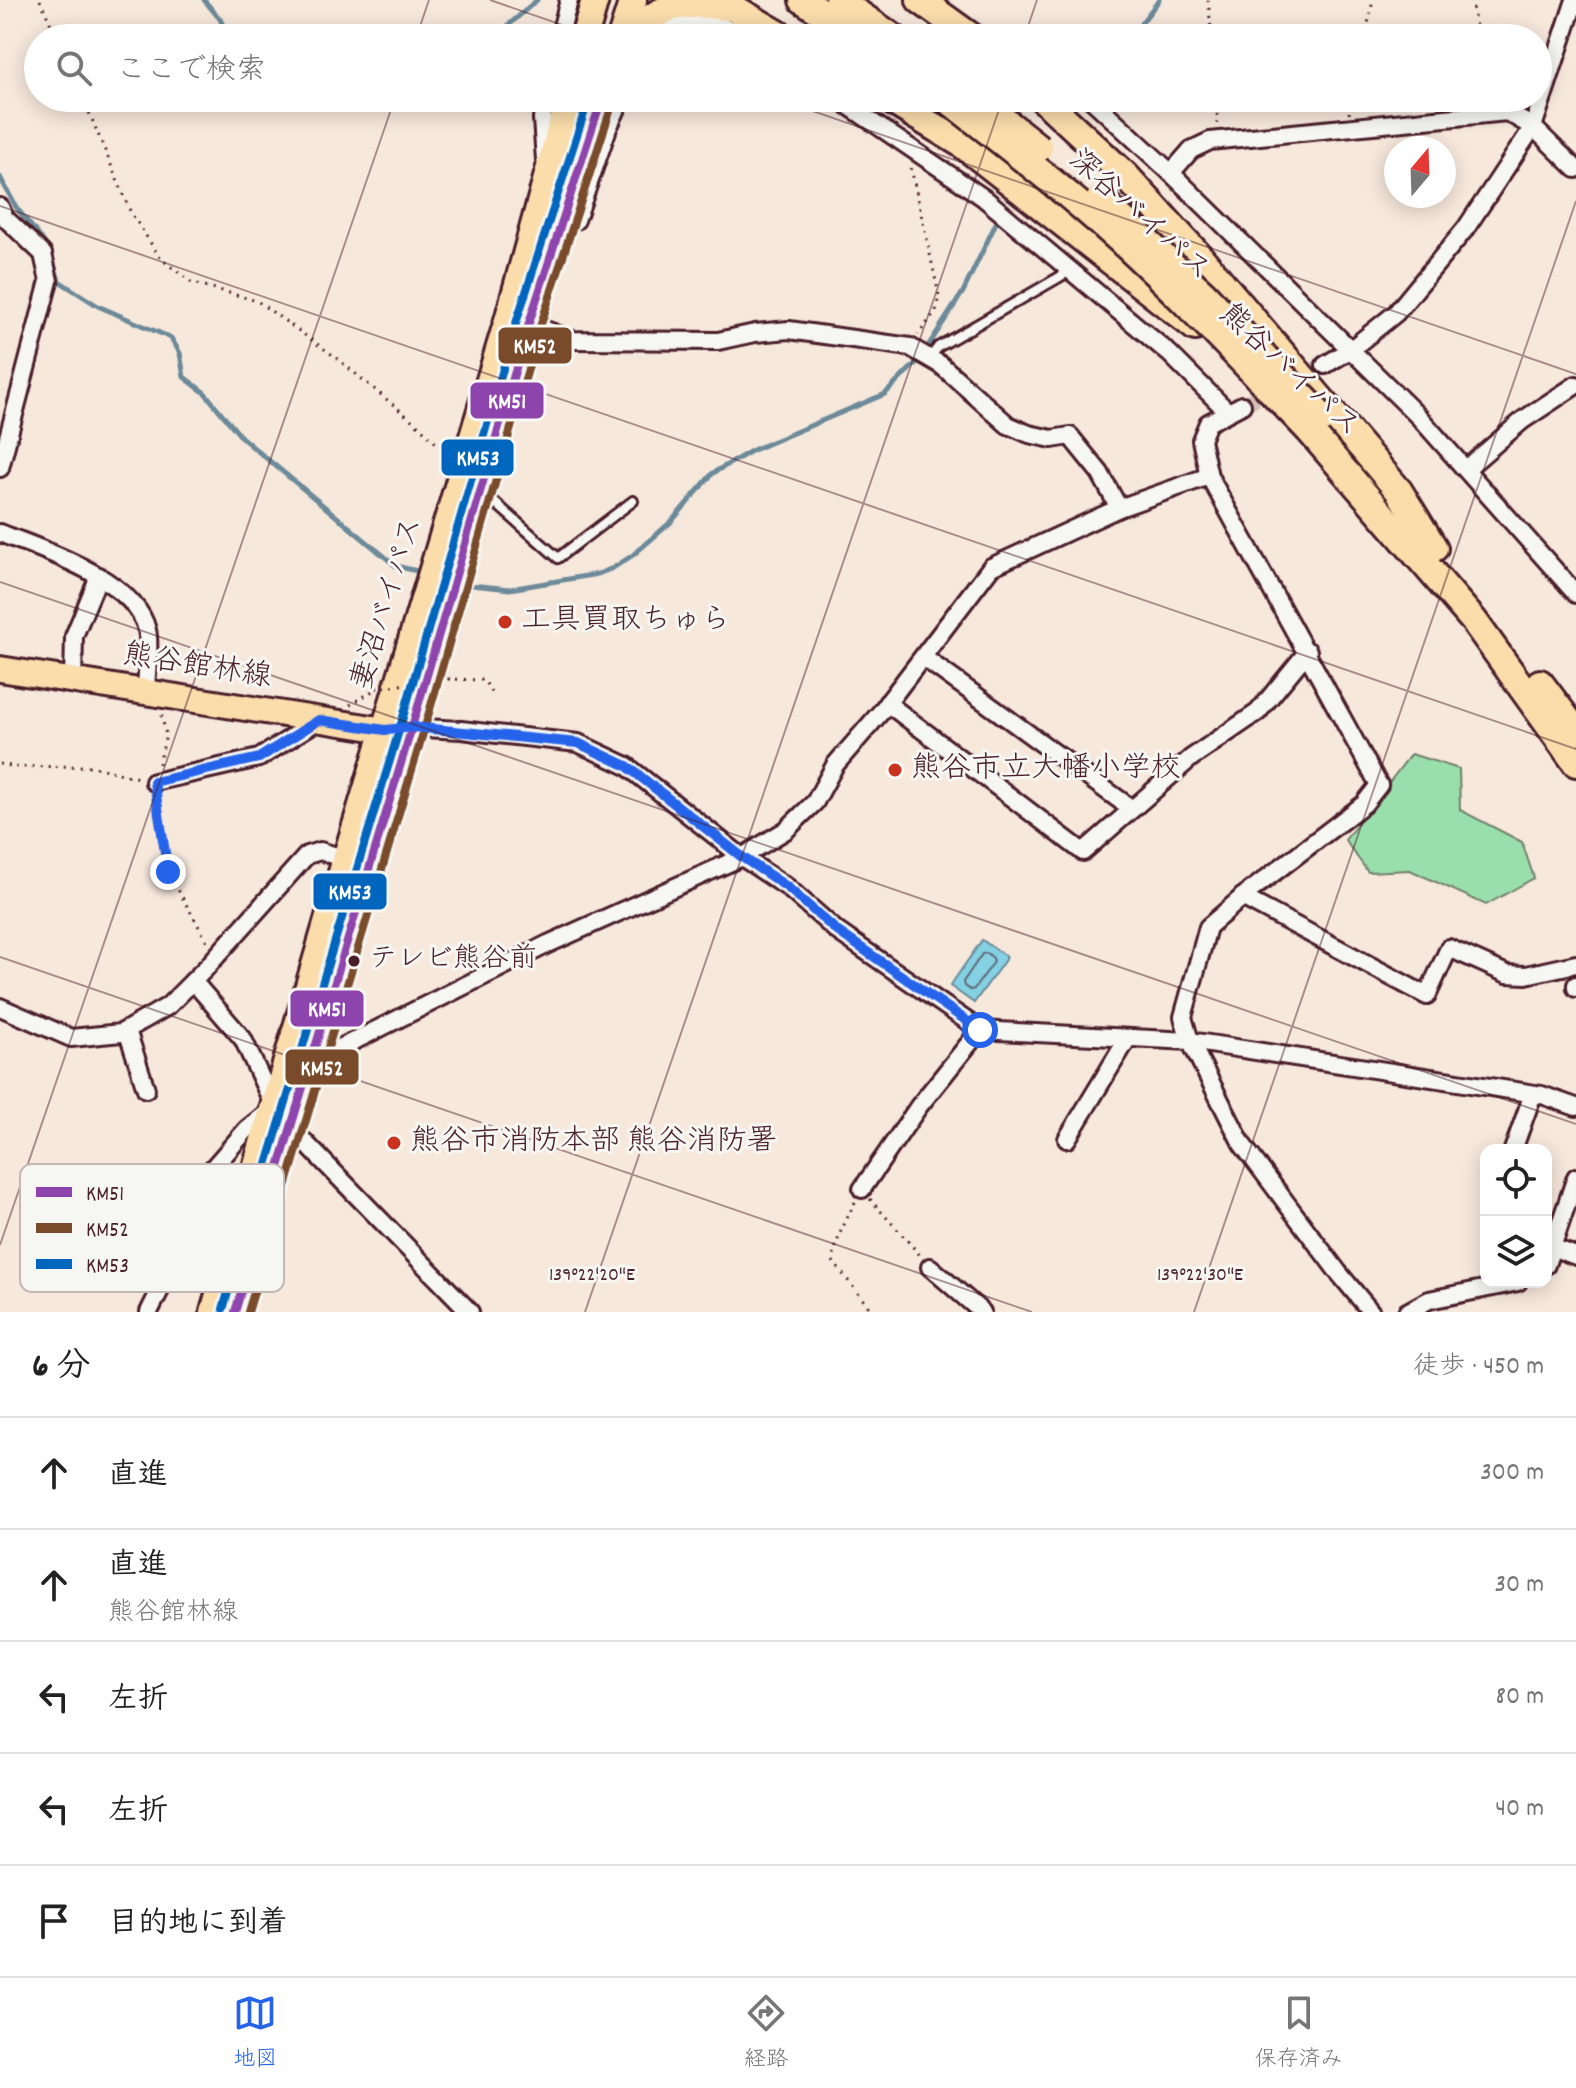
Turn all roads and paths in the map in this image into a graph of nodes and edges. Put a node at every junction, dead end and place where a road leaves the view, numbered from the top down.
1 (40, 0) edge
2 (569, 0) edge
3 (595, 0) edge
4 (633, 0) edge
5 (803, 0) edge
6 (838, 0) edge
7 (920, 0) edge
8 (1208, 0) edge
9 (1373, 0) edge
10 (1471, 0) edge
11 (1575, 0) edge
12 (727, 4) edge
13 (51, 24) edge
14 (563, 24) edge
15 (588, 24) edge
16 (625, 24) edge
17 (643, 24) edge
18 (664, 24) edge
19 (713, 24) edge
20 (761, 24) edge
21 (839, 24) edge
22 (873, 24) edge
23 (953, 24) edge
24 (1211, 24) edge
25 (1368, 24) edge
26 (1475, 24) edge
27 (1552, 70) edge
28 (89, 112) edge
29 (543, 112) edge
30 (565, 112) edge
31 (597, 112) edge
32 (615, 112) edge
33 (858, 112) edge
34 (910, 112) edge
35 (964, 112) edge
36 (993, 112) edge
37 (1057, 112) edge
38 (1105, 112) edge
39 (1217, 112) edge
40 (1538, 112) edge
41 (1533, 127) junction
42 (1219, 141) junction
43 (906, 145) junction
44 (1576, 169) edge
45 (1171, 173) junction
46 (547, 181) junction
47 (0, 207) edge
48 (558, 234) junction
49 (1071, 270) junction
50 (519, 320) junction
51 (912, 348) junction
52 (1350, 350) junction
53 (930, 358) junction
54 (1325, 365) tunnel mouth
55 (1576, 385) edge
56 (1316, 424) junction
57 (0, 468) edge
58 (1466, 469) junction
59 (463, 470) junction
60 (1209, 476) junction
61 (481, 490) junction
62 (633, 501) dead end
63 (1119, 508) junction
64 (0, 533) edge
65 (1434, 548) junction
66 (99, 576) junction
67 (1576, 594) edge
68 (1308, 651) junction
69 (923, 657) junction
70 (0, 669) edge
71 (73, 681) junction
72 (152, 693) junction
73 (493, 695) dead end
74 (887, 703) junction
75 (345, 708) dead end
76 (319, 720) junction
77 (412, 727) junction
78 (385, 730) junction
79 (1576, 731) edge
80 (1576, 763) edge
81 (0, 764) edge
82 (154, 782) junction
83 (1132, 809) junction
84 (742, 857) junction
85 (346, 859) junction
86 (1242, 897) junction
87 (215, 957) junction
88 (1576, 964) edge
89 (193, 981) junction
90 (0, 1007) edge
91 (127, 1030) junction
92 (980, 1030) junction
93 (1128, 1038) junction
94 (1190, 1041) junction
95 (308, 1064) junction
96 (146, 1089) dead end
97 (1533, 1094) junction
98 (1576, 1107) edge
99 (287, 1113) junction
100 (1067, 1139) dead end
101 (1515, 1144) edge
102 (216, 1164) edge
103 (268, 1164) edge
104 (274, 1164) edge
105 (1576, 1177) edge
106 (862, 1189) junction
107 (1552, 1238) edge
108 (1552, 1247) edge
109 (1576, 1256) edge
110 (930, 1267) joint
111 (1488, 1288) edge
112 (159, 1292) edge
113 (221, 1292) edge
114 (240, 1292) edge
115 (149, 1312) edge
116 (214, 1312) edge
117 (235, 1312) edge
118 (470, 1312) edge
119 (864, 1312) edge
120 (982, 1312) edge
121 (1371, 1312) edge
122 (1407, 1312) edge

1 - 13 path
2 - 14 street
3 - 15 highway
4 - 16 highway
5 - 21 highway
6 - 22 highway
7 - 23 highway
8 - 24 path
9 - 25 path
10 - 26 path
11 - 27 street
12 - 17 highway
12 - 20 highway
18 - 19 street
28 - 59 path
29 - 46 street
30 - 46 highway, 妻沼バイパス
31 - 48 highway, 妻沼バイパス
32 - 48 street
33 - 43 street
34 - 56 highway, 熊谷バイパス, bridge
35 - 56 highway, 深谷バイパス, bridge
36 - 56 highway, 深谷バイパス, bridge
37 - 65 highway
38 - 45 street
39 - 42 path
40 - 41 street
41 - 42 street
41 - 44 street
41 - 52 street
42 - 45 street
43 - 49 street
43 - 51 path
45 - 52 street
46 - 50 highway, 妻沼バイパス
47 - 57 street
48 - 50 highway, 妻沼バイパス
49 - 53 lane
49 - 60 street
50 - 51 street
50 - 59 highway, 妻沼バイパス
50 - 61 highway, 妻沼バイパス
51 - 53 street
52 - 54 street
52 - 58 street
53 - 63 street
55 - 58 street
56 - 65 highway, 熊谷バイパス
56 - 80 highway, 熊谷バイパス
58 - 67 street
59 - 78 highway, 妻沼バイパス
60 - 63 street
60 - 68 street
61 - 62 lane
61 - 77 highway, 妻沼バイパス
63 - 69 street
64 - 66 street
65 - 79 highway, 熊谷バイパス
66 - 71 street
66 - 72 street
68 - 83 street
68 - 86 street
69 - 74 street
69 - 83 street
70 - 71 main road, 熊谷館林線
71 - 72 main road, 熊谷館林線
72 - 76 main road, 熊谷館林線
72 - 82 path
73 - 75 path, bridge
74 - 83 street
74 - 84 street
76 - 78 main road, 熊谷館林線
76 - 82 street
77 - 78 street
77 - 84 street
77 - 95 highway, 妻沼バイパス
78 - 85 highway, 妻沼バイパス
81 - 82 path
82 - 87 path
84 - 92 street
84 - 95 street
85 - 87 street
85 - 99 highway, 妻沼バイパス
86 - 88 street
86 - 94 street
87 - 89 street
89 - 91 street
89 - 99 street
90 - 91 street
91 - 96 street
92 - 93 street
92 - 106 street
93 - 94 street
93 - 100 street
94 - 97 street
94 - 121 street
95 - 99 highway, 妻沼バイパス
97 - 98 street
97 - 101 street
99 - 102 street
99 - 103 highway, 妻沼バイパス
99 - 104 highway, 妻沼バイパス
99 - 118 street
105 - 107 street
106 - 110 path
106 - 119 path
108 - 109 street
110 - 120 street
111 - 122 street
112 - 115 street
113 - 116 highway, 妻沼バイパス
114 - 117 highway, 妻沼バイパス

